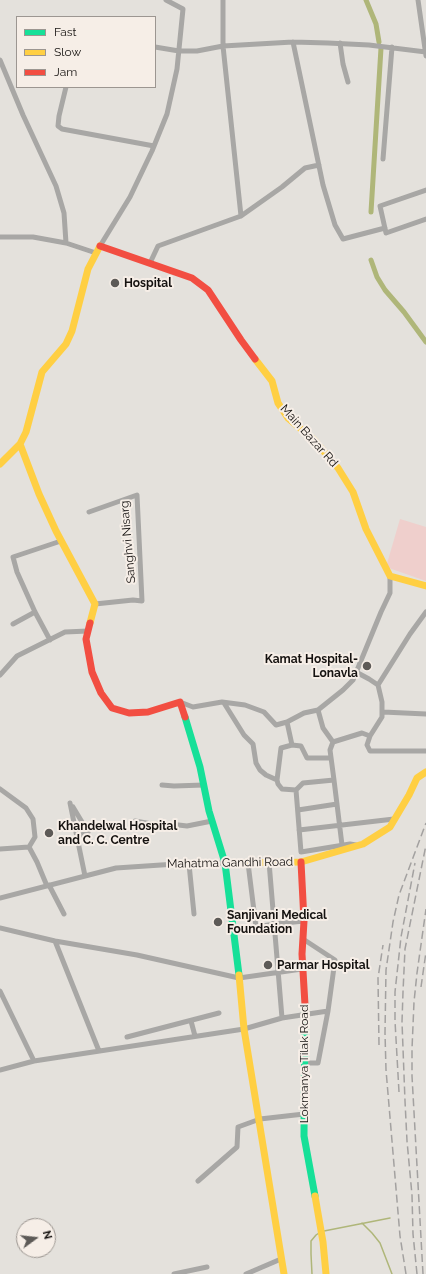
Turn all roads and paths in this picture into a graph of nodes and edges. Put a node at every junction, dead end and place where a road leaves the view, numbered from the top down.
1 (166, 0) edge
2 (223, 0) edge
3 (418, 0) edge
4 (293, 42) junction
5 (340, 43) junction
6 (223, 46) junction
7 (156, 47) edge
8 (392, 47) junction
9 (179, 51) junction
10 (426, 53) edge
11 (0, 60) edge
12 (348, 82) dead end
13 (66, 88) edge
14 (154, 146) junction
15 (383, 159) dead end
16 (319, 164) junction
17 (426, 190) edge
18 (241, 216) junction
19 (426, 219) edge
20 (385, 228) junction
21 (0, 237) edge
22 (66, 243) junction
23 (98, 250) junction
24 (150, 263) junction
25 (20, 444) junction
26 (0, 464) edge
27 (89, 512) dead end
28 (61, 540) junction
29 (390, 576) junction
30 (426, 586) edge
31 (95, 604) junction
32 (35, 612) junction
33 (426, 612) edge
34 (13, 624) dead end
35 (88, 631) junction
36 (50, 640) junction
37 (356, 672) junction
38 (0, 675) edge
39 (378, 685) junction
40 (180, 702) junction
41 (224, 703) junction
42 (318, 710) junction
43 (382, 712) junction
44 (426, 714) edge
45 (286, 722) junction
46 (370, 736) junction
47 (333, 742) junction
48 (292, 745) junction
49 (426, 751) edge
50 (331, 758) junction
51 (426, 772) edge
52 (277, 780) junction
53 (334, 780) junction
54 (162, 785) dead end
55 (204, 785) junction
56 (0, 790) edge
57 (296, 790) junction
58 (337, 804) junction
59 (298, 810) junction
60 (394, 819) junction
61 (135, 821) dead end
62 (212, 821) junction
63 (339, 824) junction
64 (299, 830) junction
65 (77, 837) junction
66 (342, 845) junction
67 (358, 846) junction
68 (29, 847) junction
69 (0, 849) edge
70 (301, 852) junction
71 (269, 862) junction
72 (301, 862) junction
73 (225, 863) junction
74 (248, 863) junction
75 (189, 864) junction
76 (85, 876) junction
77 (48, 885) junction
78 (0, 898) edge
79 (64, 914) dead end
80 (194, 914) dead end
81 (304, 921) junction
82 (274, 924) junction
83 (256, 927) junction
84 (0, 928) edge
85 (234, 931) junction
86 (303, 939) junction
87 (55, 942) junction
88 (302, 969) junction
89 (279, 973) junction
90 (240, 978) junction
91 (0, 991) edge
92 (328, 1011) junction
93 (219, 1013) dead end
94 (305, 1014) junction
95 (282, 1018) junction
96 (191, 1021) junction
97 (244, 1029) junction
98 (195, 1036) junction
99 (127, 1037) dead end
100 (99, 1051) junction
101 (34, 1061) junction
102 (304, 1063) junction
103 (0, 1070) edge
104 (304, 1114) junction
105 (260, 1119) junction
106 (198, 1181) dead end
107 (282, 1259) junction
108 (207, 1267) dead end
109 (174, 1274) edge
110 (246, 1274) edge
111 (284, 1274) edge
112 (326, 1274) edge

1 - 9 street
2 - 6 street
3 - 10 street
4 - 5 street
4 - 6 street
4 - 16 street
5 - 8 street
5 - 12 street
6 - 9 street
6 - 18 street
7 - 9 street
8 - 10 street
8 - 15 street
9 - 14 street
11 - 22 street
13 - 14 street
14 - 23 street
16 - 18 street
16 - 20 street
17 - 20 street
18 - 24 street
19 - 20 street
21 - 22 street
22 - 23 street
23 - 24 main road, Main Bazar Rd
23 - 25 main road
24 - 29 main road, Main Bazar Rd
25 - 26 main road
25 - 28 main road
27 - 31 street, Sanghvi Nisarg
28 - 31 main road
28 - 32 street
29 - 30 main road
29 - 37 street
31 - 35 main road
32 - 34 street
32 - 36 street
33 - 39 street
35 - 36 street
35 - 40 main road
36 - 38 street
37 - 39 street
37 - 42 street
39 - 43 street
40 - 41 street
40 - 55 main road
41 - 45 street
41 - 52 street
42 - 45 street
42 - 47 street
43 - 44 street
43 - 46 street
45 - 48 street
46 - 47 street
46 - 49 street
47 - 50 street
48 - 50 street
48 - 52 street
50 - 53 street
51 - 60 main road, Mahatma Gandhi Road
52 - 57 street
53 - 57 street
53 - 58 street
54 - 55 street
55 - 62 main road
56 - 68 street
57 - 59 street, Lokmanya Tilak Road
58 - 59 street
58 - 63 street
59 - 64 street, Lokmanya Tilak Road
60 - 63 street
60 - 67 main road, Mahatma Gandhi Road
61 - 62 street
62 - 73 main road
63 - 64 street
63 - 66 street
64 - 70 street, Lokmanya Tilak Road
65 - 65 street
65 - 76 street
66 - 67 street
66 - 70 street
67 - 72 main road, Mahatma Gandhi Road
68 - 69 street
68 - 77 street
70 - 72 street, Lokmanya Tilak Road
71 - 72 main road, Mahatma Gandhi Road
71 - 74 main road, Mahatma Gandhi Road
71 - 82 street
72 - 81 main road, Lokmanya Tilak Road
73 - 74 main road, Mahatma Gandhi Road
73 - 75 street, Mahatma Gandhi Road
73 - 85 main road
74 - 83 street
75 - 76 street, Mahatma Gandhi Road
75 - 80 street
76 - 77 street, Mahatma Gandhi Road
77 - 78 street, Mahatma Gandhi Road
77 - 79 street
81 - 82 street
81 - 86 main road, Lokmanya Tilak Road
82 - 83 street
82 - 89 street
83 - 85 street
84 - 87 street
85 - 90 main road
86 - 88 main road, Lokmanya Tilak Road
86 - 92 street
87 - 90 street
87 - 100 street
88 - 89 street
88 - 94 main road, Lokmanya Tilak Road
89 - 90 street
89 - 95 street
90 - 97 main road
91 - 101 street
92 - 94 street
92 - 102 street
93 - 96 street
94 - 95 street
94 - 102 main road, Lokmanya Tilak Road
95 - 97 street
96 - 98 street
96 - 99 street
97 - 98 street
97 - 105 main road
98 - 100 street
100 - 101 street
101 - 103 street
102 - 104 main road, Lokmanya Tilak Road
104 - 105 street
104 - 112 main road, Lokmanya Tilak Road
105 - 106 street
105 - 107 main road
107 - 110 street
107 - 111 main road
108 - 109 street

